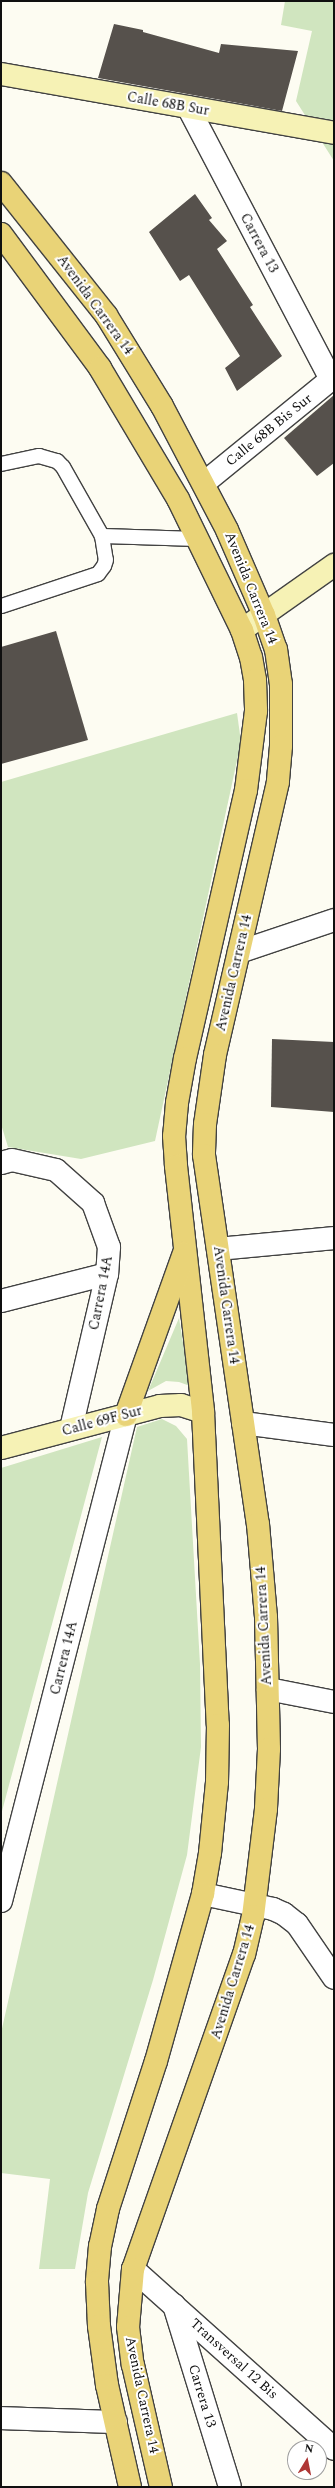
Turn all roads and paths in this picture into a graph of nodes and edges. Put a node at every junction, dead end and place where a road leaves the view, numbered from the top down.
1 (1, 74) edge
2 (188, 107) junction
3 (334, 134) edge
4 (1, 183) edge
5 (1, 234) edge
6 (332, 378) edge
7 (1, 464) edge
8 (204, 483) junction
9 (102, 536) junction
10 (198, 539) junction
11 (334, 566) edge
12 (1, 606) edge
13 (264, 615) junction
14 (242, 630) junction
15 (334, 920) edge
16 (240, 952) junction
17 (6, 1162) edge
18 (334, 1238) edge
19 (218, 1249) junction
20 (185, 1250) junction
21 (107, 1274) junction
22 (1, 1301) edge
23 (203, 1412) junction
24 (126, 1415) junction
25 (243, 1423) junction
26 (71, 1429) junction
27 (334, 1435) edge
28 (1, 1448) edge
29 (268, 1688) junction
30 (334, 1702) edge
31 (203, 1894) junction
32 (1, 1901) edge
33 (254, 1905) junction
34 (334, 1978) edge
35 (133, 2270) junction
36 (174, 2305) junction
37 (1, 2418) edge
38 (116, 2422) junction
39 (334, 2450) edge
40 (130, 2487) edge
41 (162, 2487) edge
42 (230, 2487) edge

1 - 2 street, Calle 68B Sur
2 - 3 street, Calle 68B Sur
2 - 6 street, Carrera 13
4 - 8 main road, Avenida Carrera 14
5 - 10 main road, Avenida Carrera 14
6 - 8 street, Calle 68B Bis Sur
7 - 9 lane
8 - 13 main road, Avenida Carrera 14
9 - 10 lane
9 - 12 lane
10 - 14 main road, Avenida Carrera 14
11 - 13 street
13 - 14 street
13 - 16 main road, Avenida Carrera 14
14 - 20 main road, Avenida Carrera 14
15 - 16 street
16 - 19 main road, Avenida Carrera 14
17 - 21 street, Carrera 14A
18 - 19 street
19 - 25 main road, Avenida Carrera 14
20 - 23 main road, Avenida Carrera 14
20 - 24 main road
21 - 22 street
21 - 26 street, Carrera 14A
23 - 24 street, Calle 69F Sur
23 - 31 main road, Avenida Carrera 14
24 - 26 street, Calle 69F Sur
24 - 32 street, Carrera 14A
25 - 27 street
25 - 29 main road, Avenida Carrera 14
26 - 28 street, Calle 69F Sur
29 - 30 street
29 - 33 main road, Avenida Carrera 14
31 - 33 street
31 - 38 main road, Avenida Carrera 14
33 - 34 street
33 - 35 main road, Avenida Carrera 14
35 - 36 street, Transversal 12 Bis
35 - 41 main road, Avenida Carrera 14
36 - 39 street, Transversal 12 Bis
36 - 42 street, Carrera 13
37 - 38 street
38 - 40 main road, Avenida Carrera 14

